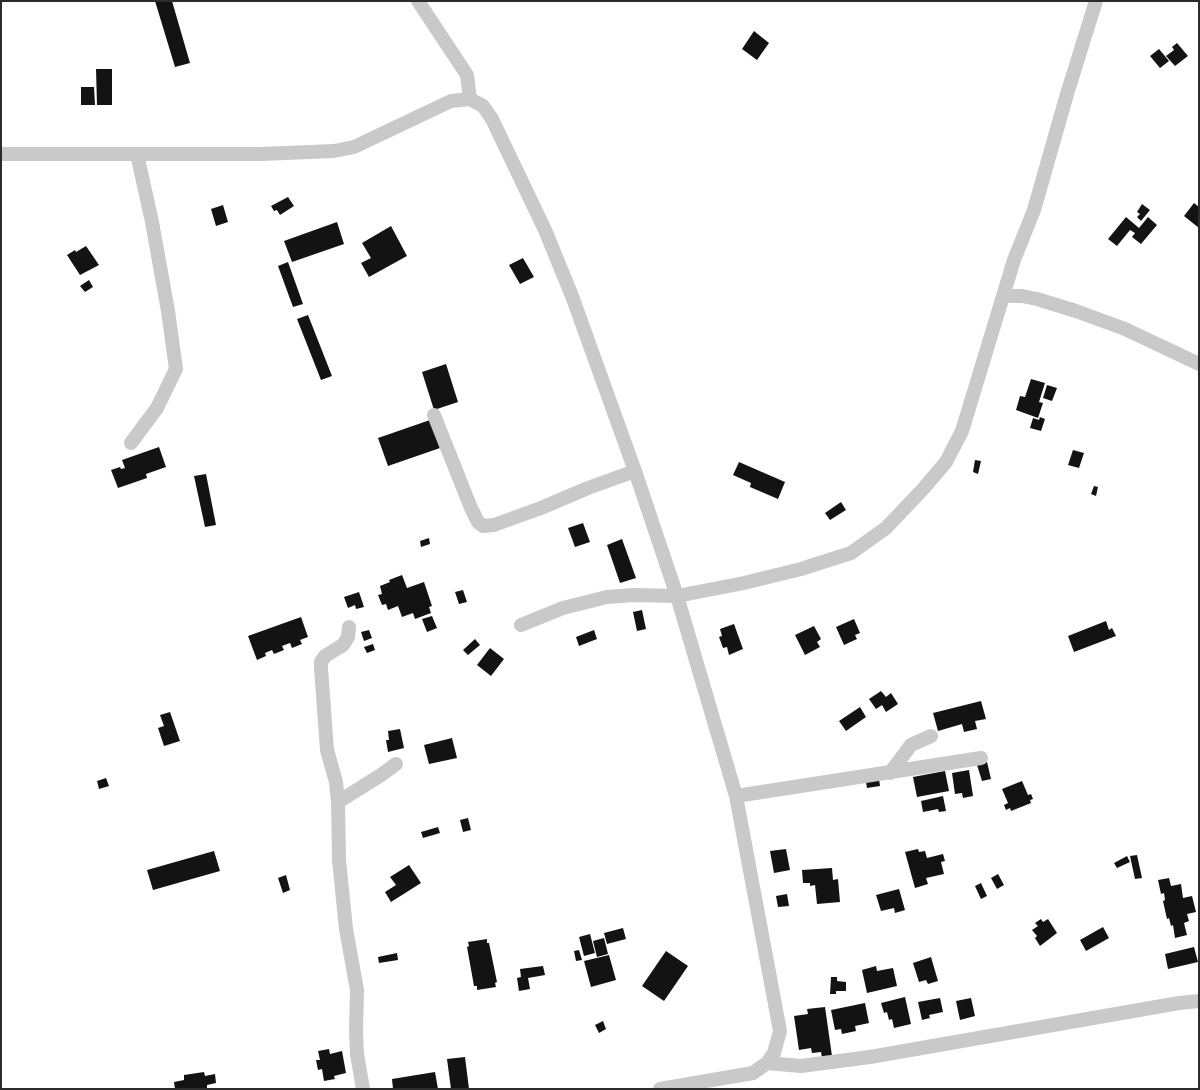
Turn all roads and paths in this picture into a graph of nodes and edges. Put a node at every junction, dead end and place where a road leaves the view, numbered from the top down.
1 (418, 1) edge
2 (1096, 1) edge
3 (470, 99) junction
4 (1, 154) edge
5 (137, 154) junction
6 (1004, 296) junction
7 (1199, 364) edge
8 (434, 416) dead end
9 (132, 444) dead end
10 (635, 471) junction
11 (677, 596) junction
12 (521, 624) dead end
13 (349, 627) dead end
14 (932, 736) dead end
15 (981, 758) dead end
16 (396, 764) dead end
17 (890, 773) junction
18 (736, 796) junction
19 (338, 802) junction
20 (1199, 1001) edge
21 (766, 1063) junction
22 (363, 1089) edge
23 (660, 1089) edge

1 - 3 street
2 - 6 street
3 - 5 street
3 - 10 street
4 - 5 street
5 - 9 street
6 - 7 street
6 - 11 street
8 - 10 street
10 - 11 street
11 - 12 street
11 - 18 street
13 - 19 street
14 - 17 street
15 - 17 street
16 - 19 street
17 - 18 street
18 - 21 street
19 - 22 street
20 - 21 street
21 - 23 street

